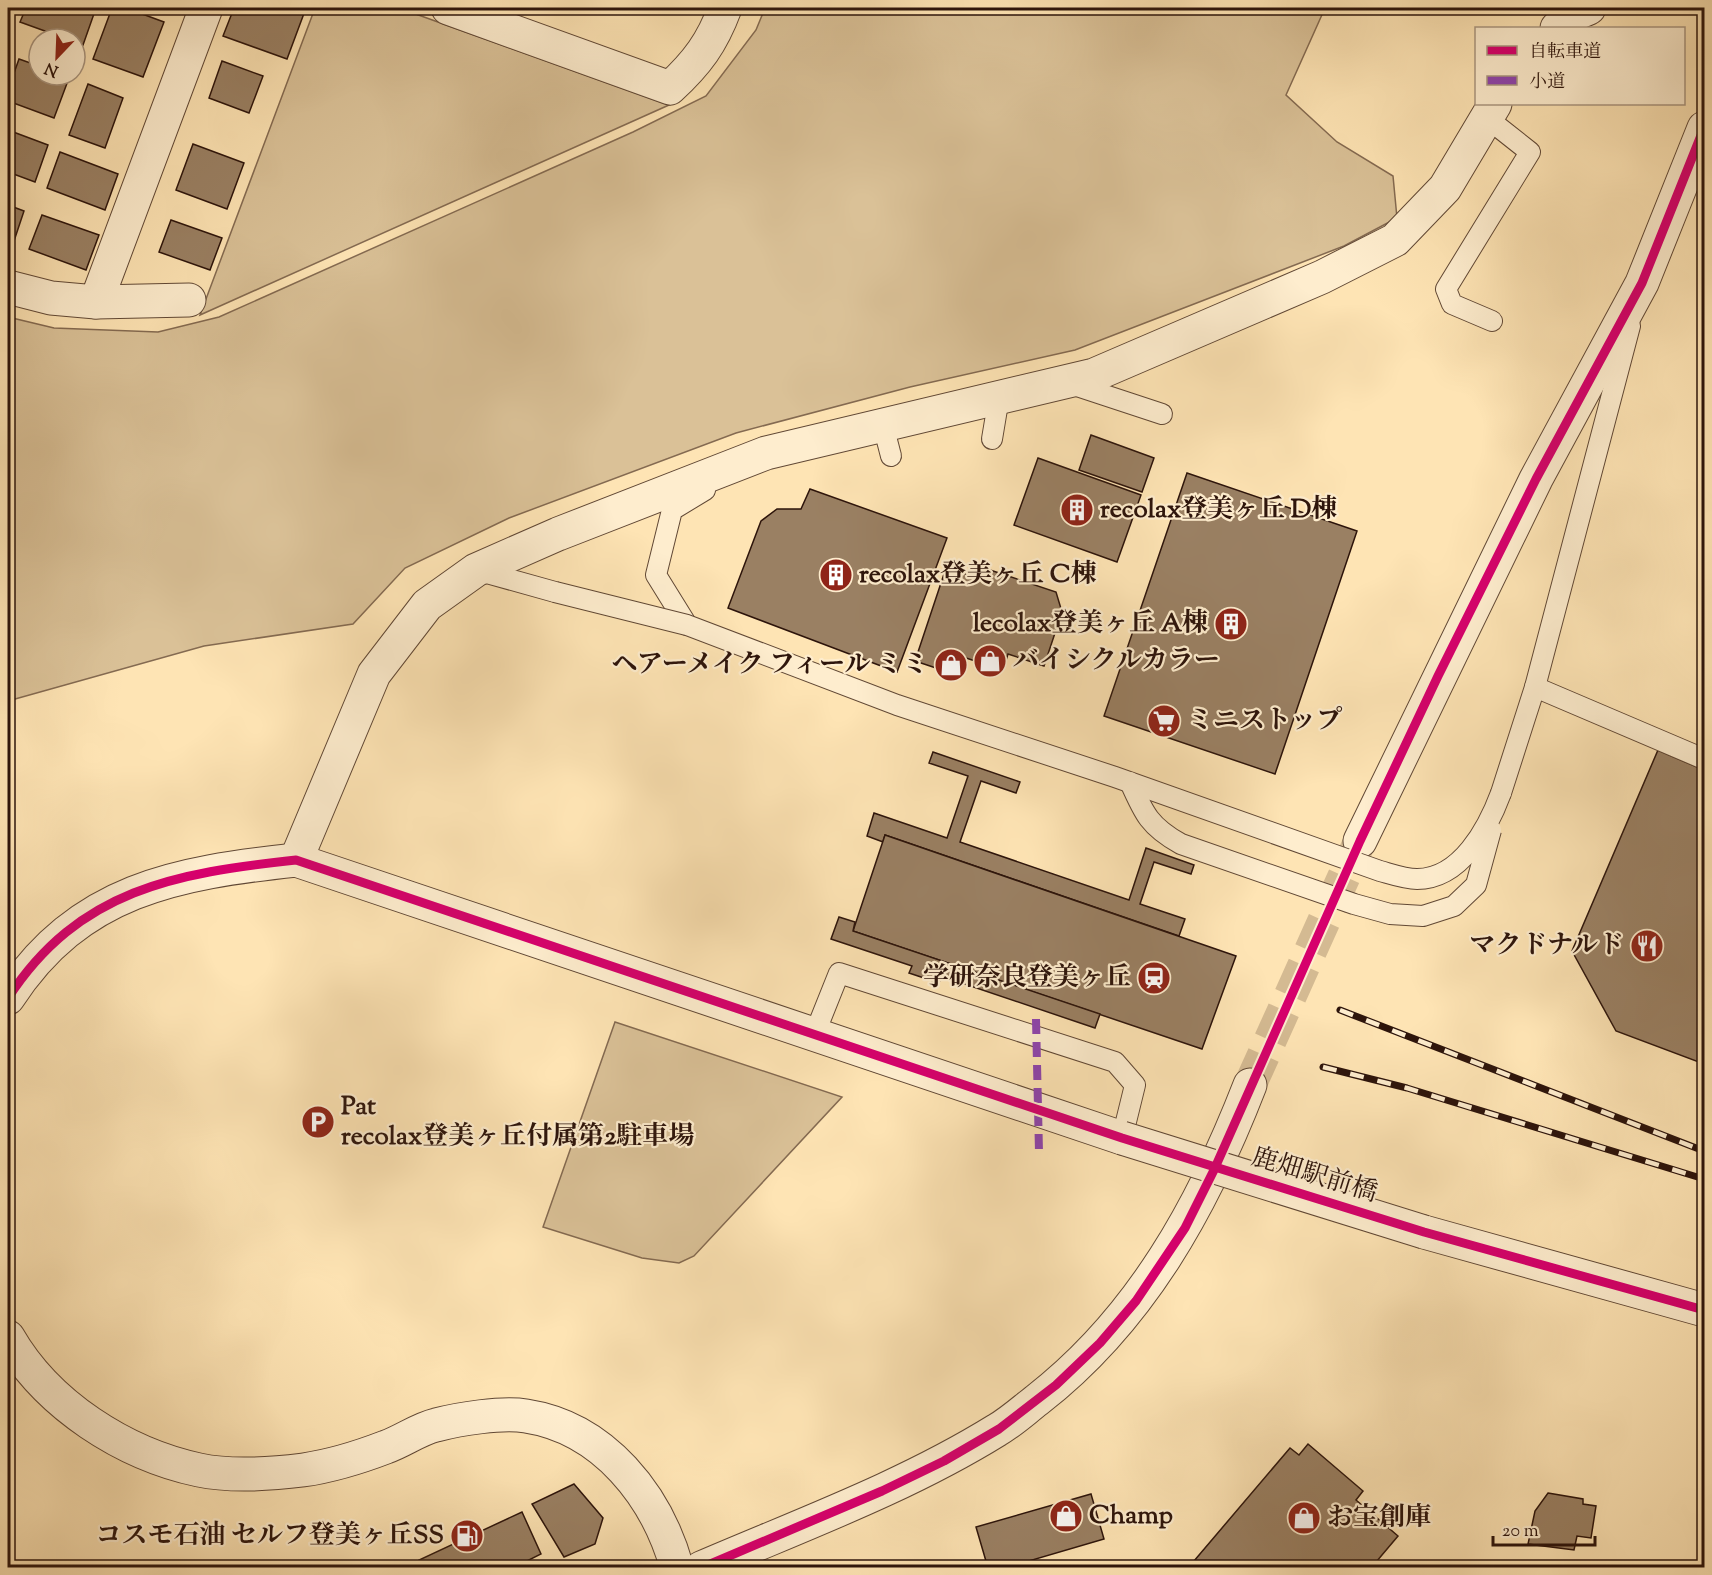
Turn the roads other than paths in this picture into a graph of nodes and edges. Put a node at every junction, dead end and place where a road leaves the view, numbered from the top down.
1 (206, 8) edge
2 (448, 8) edge
3 (725, 8) edge
4 (1589, 8) edge
5 (1558, 27) edge
6 (1491, 111) edge
7 (1704, 128) edge
8 (1642, 283) junction
9 (8, 287) edge
10 (189, 300) dead end
11 (96, 302) junction
12 (1492, 321) dead end
13 (1065, 382) junction
14 (999, 397) junction
15 (1162, 414) dead end
16 (883, 425) junction
17 (992, 439) dead end
18 (766, 453) junction
19 (891, 456) dead end
20 (476, 570) junction
21 (687, 626) junction
22 (1535, 687) junction
23 (1569, 701) junction
24 (1704, 752) edge
25 (1704, 759) edge
26 (1130, 782) junction
27 (1501, 793) junction
28 (1360, 841) tunnel mouth
29 (296, 860) junction
30 (8, 998) edge
31 (814, 1033) junction
32 (1250, 1085) tunnel mouth
33 (1122, 1138) junction
34 (1704, 1310) edge
35 (8, 1337) edge
36 (677, 1568) edge
37 (701, 1568) edge

1 - 11 street
2 - 3 street
4 - 5 street
6 - 12 lane
6 - 13 street
7 - 8 street
8 - 22 lane
8 - 28 street
9 - 11 street
10 - 11 street
13 - 14 street
13 - 15 lane
14 - 16 street
14 - 17 lane
16 - 18 street
16 - 19 lane
18 - 20 street
18 - 21 lane
20 - 21 lane, bridge
20 - 29 street
21 - 26 lane, bridge
22 - 23 lane
22 - 27 lane
23 - 24 lane
23 - 25 lane
26 - 27 lane, bridge
26 - 27 lane, bridge
29 - 30 street
29 - 31 street, 鹿畑駅前橋
31 - 33 street, 鹿畑駅前橋
31 - 33 lane
32 - 37 street
33 - 34 street, 鹿畑駅前橋, bridge
35 - 36 street

